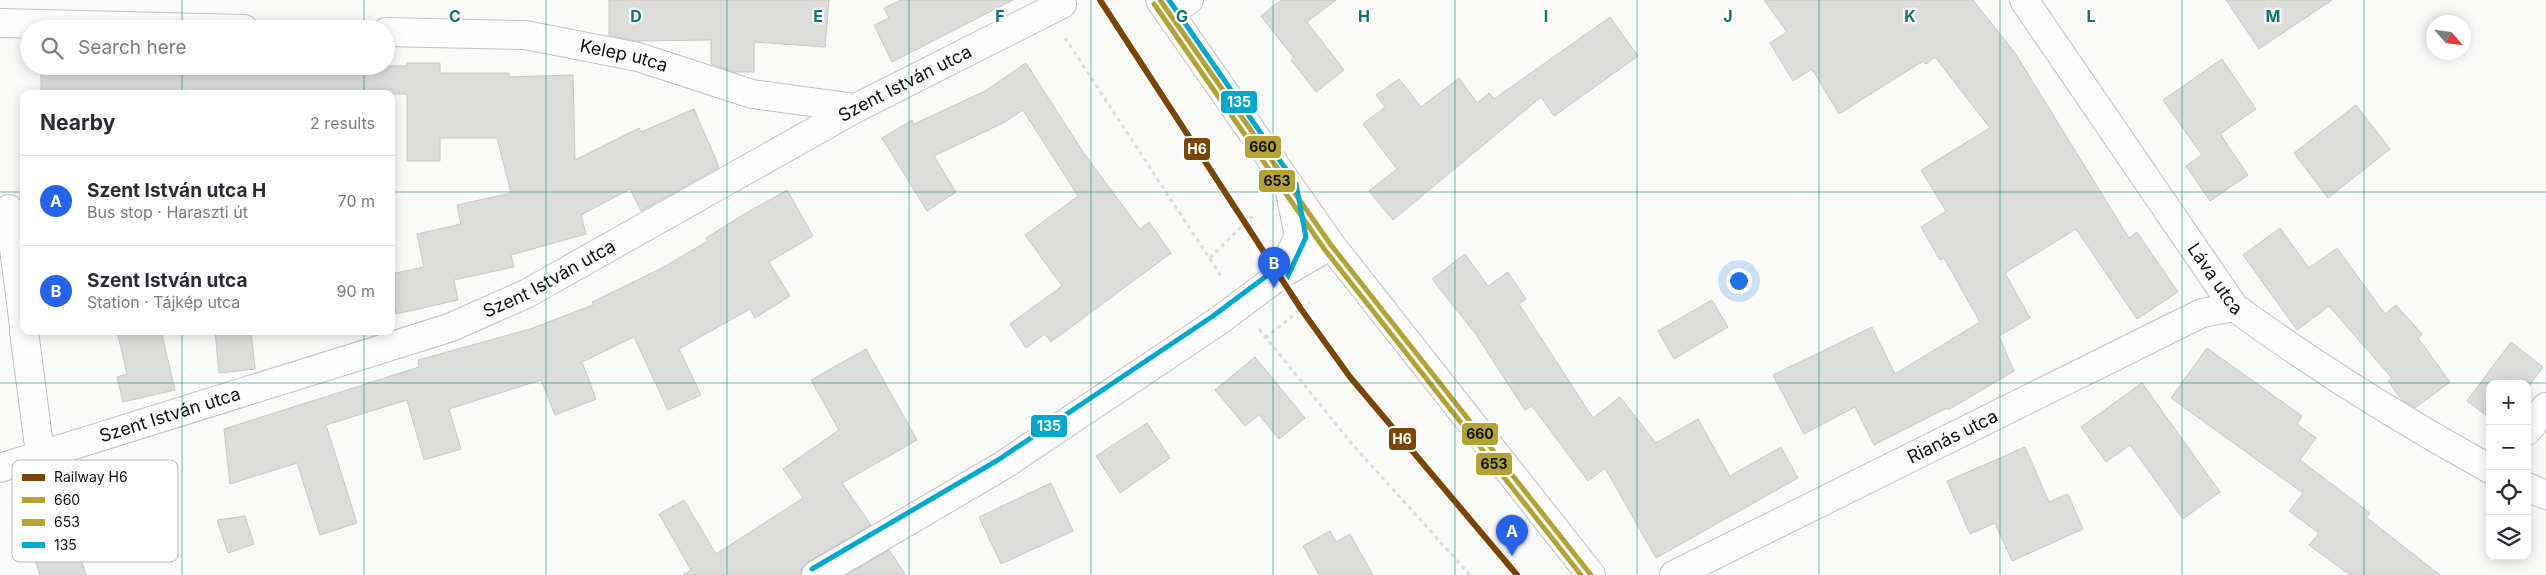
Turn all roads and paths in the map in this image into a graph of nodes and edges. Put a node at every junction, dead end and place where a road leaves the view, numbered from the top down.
1 (2024, 0) edge
2 (1173, 4) edge
3 (1055, 7) joint
4 (0, 23) edge
5 (20, 23) edge
6 (395, 32) edge
7 (856, 108) junction
8 (1289, 187) junction
9 (9, 209) dead end
10 (1252, 216) dead end
11 (1332, 245) junction
12 (1210, 258) junction
13 (1280, 275) junction
14 (20, 295) edge
15 (1310, 302) dead end
16 (1240, 304) junction
17 (2234, 306) junction
18 (25, 335) edge
19 (1265, 338) junction
20 (2546, 407) edge
21 (2531, 426) edge
22 (40, 454) junction
23 (23, 460) edge
24 (12, 464) edge
25 (0, 468) edge
26 (2486, 468) edge
27 (2531, 489) edge
28 (2546, 495) edge
29 (816, 575) edge
30 (1470, 575) edge
31 (1591, 575) edge
32 (1674, 575) edge

1 - 17 street, Láva utca
2 - 8 street
3 - 7 street, Szent István utca
3 - 12 path
4 - 5 street
6 - 7 street, Kelep utca
7 - 22 street, Szent István utca
8 - 11 street
8 - 13 street
9 - 14 street
10 - 12 path
11 - 13 street
11 - 31 street
12 - 16 path
13 - 16 street
15 - 19 path
16 - 19 path
16 - 29 street
17 - 26 street, Láva utca
17 - 32 street, Rianás utca
18 - 22 street
19 - 30 path
20 - 21 street
22 - 23 street, Szent István utca
24 - 25 street, Szent István utca
27 - 28 street

